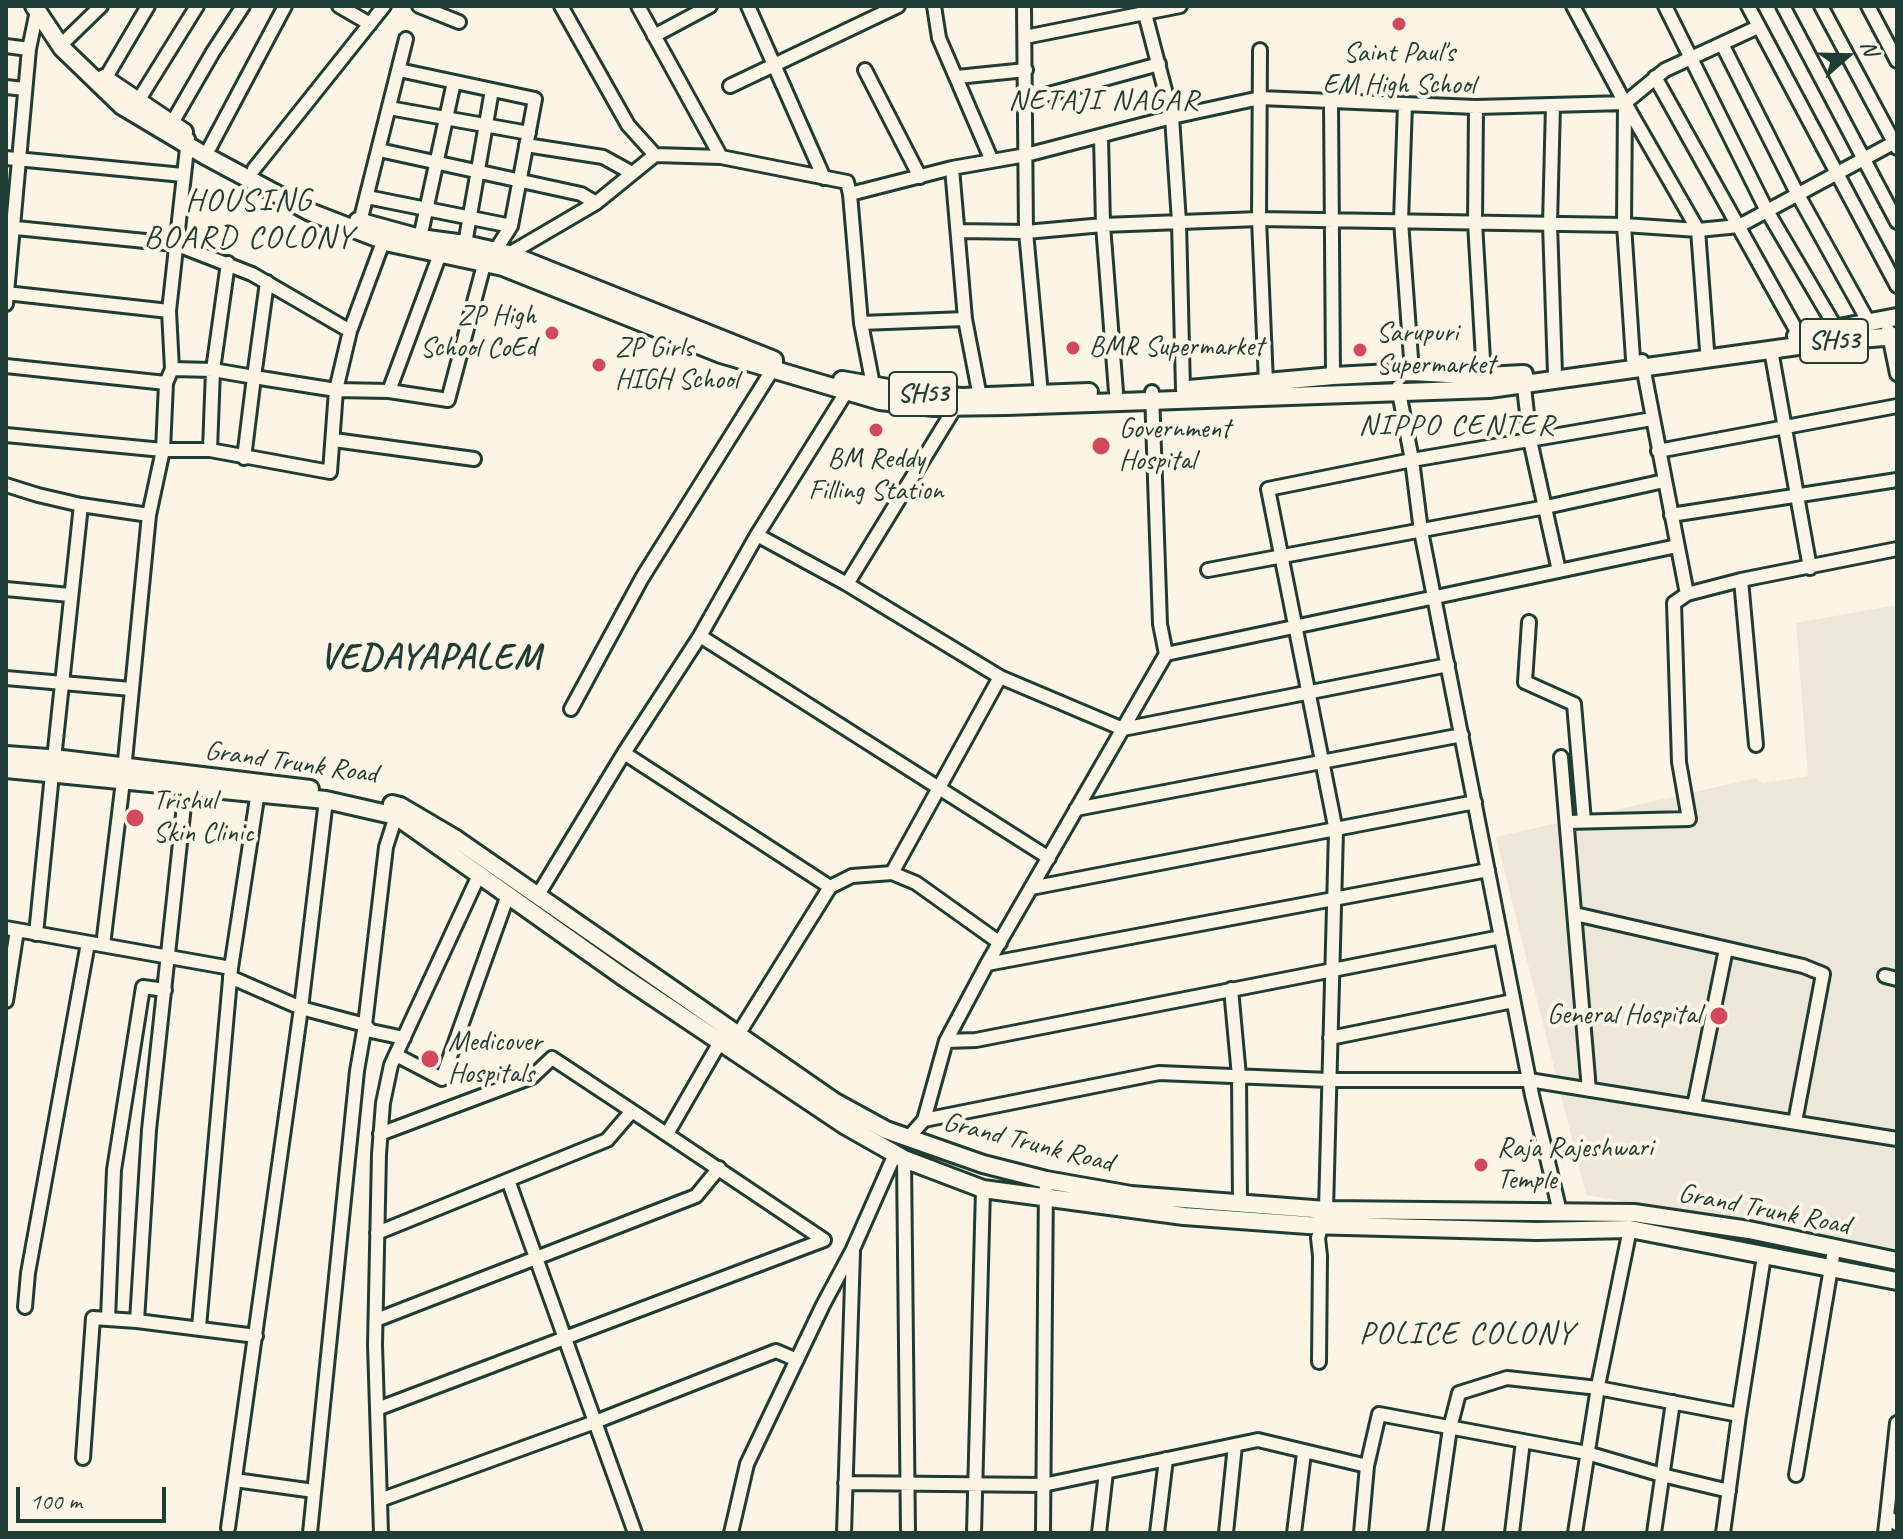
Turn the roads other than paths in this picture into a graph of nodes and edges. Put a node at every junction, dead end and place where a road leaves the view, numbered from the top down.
1 (101, 6) edge
2 (148, 6) edge
3 (197, 6) edge
4 (243, 6) edge
5 (285, 6) edge
6 (339, 6) edge
7 (384, 6) edge
8 (419, 6) edge
9 (561, 6) edge
10 (638, 6) edge
11 (710, 6) edge
12 (748, 6) edge
13 (898, 6) edge
14 (934, 6) edge
15 (1024, 6) edge
16 (1180, 6) edge
17 (1573, 6) edge
18 (1665, 6) edge
19 (1748, 6) edge
20 (1821, 6) edge
21 (1868, 6) edge
22 (39, 7) edge
23 (1788, 8) edge
24 (1143, 10) edge
25 (459, 22) dead end
26 (370, 24) junction
27 (1758, 27) junction
28 (654, 36) junction
29 (1025, 37) junction
30 (406, 39) dead end
31 (66, 40) junction
32 (1722, 44) junction
33 (6, 46) edge
34 (29, 49) junction
35 (1260, 50) dead end
36 (1690, 58) junction
37 (1897, 61) edge
38 (774, 64) junction
39 (1159, 64) junction
40 (399, 70) junction
41 (865, 70) dead end
42 (1026, 70) junction
43 (957, 77) junction
44 (1655, 77) junction
45 (105, 79) junction
46 (454, 82) junction
47 (730, 86) dead end
48 (6, 87) edge
49 (25, 89) junction
50 (492, 90) junction
51 (1260, 98) junction
52 (1027, 100) junction
53 (138, 101) junction
54 (1331, 102) junction
55 (1625, 103) junction
56 (1405, 104) junction
57 (1553, 105) junction
58 (1476, 107) junction
59 (389, 108) junction
60 (1172, 117) junction
61 (445, 118) junction
62 (172, 123) junction
63 (486, 125) junction
64 (1101, 137) junction
65 (527, 139) junction
66 (187, 140) junction
67 (1896, 144) edge
68 (210, 147) junction
69 (379, 150) junction
70 (655, 155) junction
71 (1026, 155) junction
72 (721, 157) junction
73 (12, 158) edge
74 (1865, 160) junction
75 (992, 161) junction
76 (435, 162) junction
77 (952, 168) junction
78 (254, 169) junction
79 (476, 171) junction
80 (632, 173) junction
81 (1836, 173) junction
82 (183, 175) junction
83 (920, 177) junction
84 (824, 178) junction
85 (519, 180) junction
86 (1797, 193) junction
87 (850, 194) junction
88 (367, 197) junction
89 (596, 203) junction
90 (425, 208) junction
91 (1766, 209) junction
92 (469, 217) junction
93 (1259, 219) junction
94 (1333, 220) junction
95 (1401, 221) junction
96 (360, 222) junction
97 (1179, 222) junction
98 (1897, 222) edge
99 (1475, 223) junction
100 (1550, 224) junction
101 (1103, 225) junction
102 (1624, 225) junction
103 (511, 226) junction
104 (1739, 226) junction
105 (9, 228) edge
106 (1698, 230) junction
107 (958, 231) junction
108 (1026, 232) junction
109 (386, 235) junction
110 (420, 238) junction
111 (175, 244) junction
112 (465, 244) junction
113 (442, 248) junction
114 (494, 254) junction
115 (228, 263) junction
116 (267, 282) junction
117 (1897, 286) edge
118 (6, 293) edge
119 (6, 304) edge
120 (169, 311) junction
121 (965, 319) junction
122 (1884, 319) edge
123 (861, 323) junction
124 (1836, 328) junction
125 (350, 331) junction
126 (1799, 335) junction
127 (1893, 336) edge
128 (1707, 350) junction
129 (1771, 350) junction
130 (1639, 361) junction
131 (775, 365) junction
132 (6, 366) edge
133 (172, 369) junction
134 (213, 370) junction
135 (1404, 373) junction
136 (1555, 374) junction
137 (1897, 374) edge
138 (1333, 376) junction
139 (1484, 376) junction
140 (254, 377) junction
141 (1523, 379) junction
142 (166, 383) junction
143 (1266, 383) junction
144 (873, 385) junction
145 (850, 387) junction
146 (336, 390) junction
147 (1183, 390) junction
148 (389, 391) junction
149 (1116, 392) junction
150 (1399, 392) junction
151 (1041, 394) junction
152 (980, 397) junction
153 (1152, 397) junction
154 (958, 402) junction
155 (1897, 406) edge
156 (1652, 419) junction
157 (1784, 427) junction
158 (6, 435) edge
159 (334, 440) junction
160 (1530, 440) junction
161 (163, 450) junction
162 (210, 450) junction
163 (1658, 451) junction
164 (244, 458) junction
165 (474, 459) dead end
166 (1412, 460) junction
167 (1897, 480) edge
168 (1664, 481) junction
169 (6, 485) edge
170 (1797, 495) junction
171 (81, 505) junction
172 (1546, 507) junction
173 (149, 515) junction
174 (1671, 515) junction
175 (1421, 531) junction
176 (757, 535) junction
177 (1677, 546) junction
178 (1897, 549) edge
179 (1282, 558) junction
180 (1810, 568) junction
181 (1208, 570) dead end
182 (1559, 571) junction
183 (1741, 580) junction
184 (847, 584) junction
185 (6, 589) edge
186 (1687, 594) junction
187 (70, 595) junction
188 (1434, 597) junction
189 (1529, 622) dead end
190 (1295, 626) junction
191 (700, 636) junction
192 (1166, 654) junction
193 (1448, 665) junction
194 (1000, 677) junction
195 (6, 678) edge
196 (62, 683) junction
197 (131, 689) junction
198 (1309, 693) junction
199 (571, 709) dead end
200 (1123, 729) junction
201 (1462, 735) junction
202 (1756, 745) dead end
203 (624, 753) junction
204 (6, 755) edge
205 (1561, 757) dead end
206 (1322, 762) junction
207 (53, 766) junction
208 (6, 769) edge
209 (123, 773) junction
210 (186, 787) junction
211 (938, 788) junction
212 (259, 789) junction
213 (326, 800) junction
214 (1475, 802) junction
215 (1076, 809) junction
216 (396, 816) junction
217 (1584, 821) junction
218 (1567, 822) junction
219 (1336, 831) junction
220 (1049, 858) junction
221 (1488, 870) junction
222 (480, 873) junction
223 (892, 873) junction
224 (830, 887) junction
225 (1031, 888) junction
226 (508, 895) junction
227 (538, 895) junction
228 (1334, 899) junction
229 (1575, 914) junction
230 (11, 929) edge
231 (36, 934) junction
232 (1501, 937) junction
233 (88, 943) junction
234 (1000, 943) junction
235 (103, 945) junction
236 (1726, 949) junction
237 (169, 956) junction
238 (987, 964) junction
239 (230, 972) junction
240 (1332, 972) junction
241 (1231, 989) junction
242 (165, 990) junction
243 (6, 1001) edge
244 (1513, 1001) junction
245 (301, 1008) junction
246 (720, 1021) junction
247 (365, 1025) junction
248 (404, 1038) junction
249 (1330, 1038) junction
250 (716, 1039) junction
251 (946, 1041) junction
252 (743, 1044) junction
253 (396, 1055) junction
254 (1239, 1076) junction
255 (1329, 1080) junction
256 (1529, 1080) junction
257 (1589, 1090) junction
258 (1694, 1106) junction
259 (632, 1111) junction
260 (924, 1120) junction
261 (1795, 1122) junction
262 (380, 1134) junction
263 (667, 1134) junction
264 (883, 1137) junction
265 (909, 1137) junction
266 (1897, 1139) edge
267 (944, 1152) junction
268 (900, 1156) junction
269 (719, 1168) junction
270 (937, 1171) junction
271 (508, 1180) junction
272 (1046, 1180) junction
273 (983, 1189) junction
274 (1045, 1198) junction
275 (1240, 1204) junction
276 (1560, 1212) junction
277 (1323, 1218) junction
278 (1630, 1229) junction
279 (377, 1233) junction
280 (853, 1249) junction
281 (1834, 1250) junction
282 (1764, 1256) junction
283 (536, 1259) junction
284 (1897, 1261) edge
285 (1831, 1269) junction
286 (1897, 1281) edge
287 (25, 1307) dead end
288 (108, 1319) junction
289 (376, 1320) junction
290 (137, 1321) junction
291 (199, 1327) junction
292 (256, 1336) junction
293 (565, 1339) junction
294 (797, 1360) junction
295 (1319, 1362) dead end
296 (1598, 1388) junction
297 (1673, 1402) junction
298 (377, 1409) junction
299 (1739, 1415) junction
300 (595, 1422) junction
301 (1897, 1423) edge
302 (1450, 1428) junction
303 (1523, 1441) junction
304 (1235, 1445) junction
305 (1304, 1453) junction
306 (1587, 1453) junction
307 (83, 1458) dead end
308 (1166, 1459) junction
309 (1367, 1466) junction
310 (1106, 1472) junction
311 (1662, 1475) junction
312 (1796, 1475) dead end
313 (235, 1480) junction
314 (845, 1483) junction
315 (907, 1484) junction
316 (974, 1484) junction
317 (1043, 1485) junction
318 (314, 1491) junction
319 (1729, 1491) junction
320 (380, 1500) junction
321 (1892, 1520) edge
322 (228, 1528) dead end
323 (310, 1533) edge
324 (381, 1533) edge
325 (635, 1533) edge
326 (731, 1533) edge
327 (844, 1533) edge
328 (908, 1533) edge
329 (974, 1533) edge
330 (1043, 1533) edge
331 (1099, 1533) edge
332 (1157, 1533) edge
333 (1226, 1533) edge
334 (1294, 1533) edge
335 (1361, 1533) edge
336 (1435, 1533) edge
337 (1512, 1533) edge
338 (1575, 1533) edge
339 (1654, 1533) edge
340 (1723, 1533) edge
341 (1885, 1533) edge

1 - 31 street
2 - 45 street
3 - 53 street
4 - 62 street
5 - 68 street
6 - 26 street
7 - 26 street
8 - 25 street
9 - 70 street
10 - 28 street
11 - 28 street
12 - 38 street
13 - 38 street
14 - 43 street
15 - 29 street
16 - 24 street
17 - 55 street
18 - 36 street
19 - 27 street
20 - 67 street
21 - 37 street
22 - 31 main road, SH53
22 - 34 street
22 - 66 main road, SH53
23 - 74 street
24 - 29 street
24 - 39 street
26 - 78 street
27 - 32 street
27 - 81 street
28 - 72 street
29 - 42 street
30 - 40 street
31 - 45 main road, SH53
32 - 36 street
32 - 86 street
33 - 34 street
34 - 49 street
35 - 51 street
36 - 44 street
36 - 91 street
38 - 47 street
38 - 84 street
39 - 52 street
39 - 60 street
40 - 46 street
40 - 59 street
41 - 83 street
42 - 43 street
42 - 52 street
43 - 75 street
44 - 55 street
44 - 104 street
45 - 53 main road, SH53
46 - 50 street
46 - 61 street
48 - 49 street
49 - 73 street
50 - 63 street
50 - 65 street
51 - 54 street
51 - 60 street
51 - 93 street
52 - 71 street
53 - 62 main road, SH53
54 - 56 street
54 - 94 street
55 - 57 street
55 - 102 street
55 - 106 street
56 - 58 street
56 - 95 street
57 - 58 street
57 - 100 street
58 - 99 street
59 - 61 street
59 - 69 street
60 - 64 street
60 - 97 street
61 - 63 street
61 - 76 street
62 - 66 main road, SH53
63 - 65 street
63 - 79 street
64 - 71 street
64 - 101 street
65 - 80 street
65 - 85 street
66 - 68 main road, SH53
66 - 82 street
66 - 109 main road, SH53
67 - 74 street
68 - 78 main road, SH53
69 - 76 street
69 - 88 street
70 - 72 street
70 - 80 street
71 - 75 street
71 - 108 street
72 - 84 street
73 - 82 street
73 - 105 street
74 - 81 street
74 - 98 street
75 - 77 street
76 - 79 street
76 - 90 street
77 - 83 street
77 - 107 street
78 - 96 main road, SH53
79 - 85 street
79 - 92 street
80 - 89 street
81 - 86 street
81 - 117 street
82 - 111 street
83 - 87 street
84 - 87 street
85 - 89 street
85 - 103 street
86 - 91 street
86 - 122 street
87 - 123 street
88 - 90 street
88 - 96 street
89 - 114 street
90 - 92 street
90 - 110 street
91 - 104 street
91 - 124 street
92 - 103 street
92 - 112 street
93 - 94 street
93 - 97 street
93 - 143 street
94 - 95 street
94 - 138 street
95 - 99 street
95 - 135 street
96 - 109 main road, SH53
97 - 101 street
97 - 147 street
99 - 100 street
99 - 139 street
100 - 102 street
100 - 136 street
101 - 108 street
101 - 149 street
102 - 106 street
102 - 130 street
103 - 114 street
104 - 106 street
104 - 126 street
105 - 111 street
105 - 118 street
106 - 128 street
107 - 108 street
107 - 121 street
108 - 151 street
109 - 110 main road, SH53
109 - 113 main road, SH53
109 - 125 street
110 - 113 main road, SH53
111 - 115 street
111 - 120 street
112 - 113 main road, SH53
112 - 114 main road, SH53
113 - 114 main road, SH53
113 - 148 street
114 - 131 main road, SH53
114 - 131 main road, SH53
114 - 148 street
115 - 116 street
115 - 134 street
116 - 125 street
116 - 140 street
118 - 119 street
118 - 120 street
120 - 133 street
121 - 123 street
121 - 152 street
122 - 124 main road, SH53
122 - 127 street
123 - 144 street
124 - 126 main road, SH53
125 - 146 street
126 - 128 main road, SH53
127 - 129 main road, SH53
127 - 137 street
128 - 130 main road, SH53
129 - 130 main road, SH53
129 - 157 street
130 - 136 main road, SH53
130 - 141 main road, SH53
130 - 156 street
131 - 145 main road, SH53
131 - 199 street
132 - 142 street
133 - 134 street
133 - 142 street
134 - 140 street
134 - 162 street
135 - 138 main road, SH53
135 - 139 main road, SH53
135 - 150 street
136 - 141 main road, SH53
138 - 143 main road, SH53
139 - 141 main road, SH53
140 - 146 street
140 - 164 street
141 - 150 main road, SH53
141 - 160 street
142 - 161 street
143 - 147 main road, SH53
144 - 145 main road, SH53
144 - 154 main road, SH53
145 - 154 main road, SH53
145 - 176 street
146 - 148 street
146 - 159 street
147 - 153 main road, SH53
149 - 151 main road, SH53
149 - 153 main road, SH53
150 - 153 main road, SH53
150 - 166 street
151 - 152 main road, SH53
152 - 154 main road, SH53
153 - 154 main road, SH53
153 - 192 street
154 - 184 street
155 - 157 street
156 - 160 street
156 - 163 street
157 - 163 street
157 - 170 street
158 - 161 street
159 - 164 street
159 - 165 street
160 - 166 street
160 - 172 street
161 - 162 street
161 - 173 street
162 - 164 street
163 - 168 street
166 - 175 street
166 - 179 street
167 - 170 street
168 - 172 street
168 - 174 street
169 - 171 street
170 - 174 street
170 - 180 street
171 - 173 street
171 - 187 street
172 - 175 street
172 - 182 street
173 - 197 street
174 - 177 street
175 - 179 street
175 - 188 street
176 - 184 street
176 - 191 street
177 - 182 street
177 - 186 street
178 - 180 street
179 - 181 street
179 - 190 street
180 - 183 street
182 - 188 street
183 - 186 street
183 - 202 street
184 - 194 street
185 - 187 street
186 - 217 street
187 - 196 street
188 - 190 street
188 - 193 street
189 - 217 street
190 - 192 street
190 - 198 street
191 - 203 street
191 - 211 street
192 - 200 street
193 - 198 street
193 - 201 street
194 - 200 street
194 - 211 street
195 - 196 street
196 - 197 street
196 - 207 street
197 - 209 street
198 - 200 street
198 - 206 street
200 - 215 street
201 - 206 street
201 - 214 street
203 - 224 street
203 - 227 street
204 - 207 main road
205 - 218 street
206 - 215 street
206 - 219 street
207 - 208 main road
207 - 209 main road
207 - 231 street
209 - 210 main road
209 - 212 main road, Grand Trunk Road
209 - 235 street
210 - 212 main road
210 - 237 street
211 - 220 street
211 - 223 street
212 - 213 main road
212 - 227 main road, Grand Trunk Road
212 - 239 street
213 - 216 main road
213 - 245 street
214 - 219 street
214 - 221 street
215 - 220 street
216 - 222 main road
216 - 247 street
217 - 218 street
218 - 229 street
219 - 225 street
219 - 228 street
220 - 225 street
221 - 228 street
221 - 232 street
222 - 226 main road
222 - 248 street
223 - 224 street
223 - 234 street
224 - 252 street
225 - 234 street
226 - 250 main road
226 - 253 street
227 - 246 main road, Grand Trunk Road
228 - 238 street
228 - 240 street
229 - 236 street
229 - 257 street
230 - 231 street
230 - 243 street
231 - 233 street
232 - 240 street
232 - 244 street
233 - 235 street
233 - 287 street
234 - 238 street
235 - 237 street
236 - 258 street
236 - 261 street
237 - 239 street
237 - 242 street
238 - 251 street
239 - 245 street
239 - 291 street
240 - 241 street
240 - 249 street
241 - 251 street
241 - 254 street
242 - 288 street
242 - 290 street
244 - 249 street
244 - 256 street
245 - 247 street
245 - 292 street
246 - 250 main road
246 - 252 main road, Grand Trunk Road
247 - 248 street
247 - 318 street
248 - 253 street
249 - 255 street
250 - 252 main road
250 - 263 street
251 - 260 street
252 - 264 main road, Grand Trunk Road
253 - 262 street
254 - 255 street
254 - 260 street
254 - 275 street
255 - 256 street
255 - 277 street
256 - 257 street
256 - 276 street
257 - 258 street
258 - 261 street
259 - 262 street
259 - 263 street
259 - 271 street
260 - 265 street
261 - 266 street
262 - 279 street
263 - 269 street
264 - 265 main road, Grand Trunk Road
264 - 268 main road
265 - 267 main road, Grand Trunk Road
267 - 270 main road
267 - 272 main road, Grand Trunk Road
268 - 270 main road
268 - 280 street
268 - 315 street
269 - 283 street
269 - 293 street
270 - 273 main road
271 - 279 street
271 - 283 street
272 - 274 street
272 - 275 main road, Grand Trunk Road
273 - 274 main road
273 - 316 street
274 - 277 main road
274 - 317 street
275 - 277 main road, Grand Trunk Road
276 - 277 main road, Grand Trunk Road
276 - 281 main road, Grand Trunk Road
277 - 278 main road
277 - 295 street
278 - 282 main road
278 - 296 street
279 - 289 street
280 - 294 street
280 - 314 street
281 - 284 main road, Grand Trunk Road
281 - 285 street
282 - 285 main road
282 - 299 street
283 - 289 street
283 - 293 street
285 - 286 main road
285 - 312 street
288 - 290 street
288 - 307 street
289 - 298 street
290 - 291 street
291 - 292 street
292 - 313 street
293 - 298 street
293 - 300 street
294 - 300 street
294 - 326 street
296 - 297 street
296 - 302 street
296 - 306 street
297 - 299 street
297 - 311 street
298 - 320 street
299 - 319 street
300 - 320 street
300 - 325 street
301 - 321 street
302 - 303 street
302 - 309 street
302 - 336 street
303 - 306 street
303 - 337 street
304 - 305 street
304 - 308 street
304 - 333 street
305 - 309 street
305 - 334 street
306 - 311 street
306 - 338 street
308 - 310 street
308 - 332 street
309 - 335 street
310 - 317 street
310 - 331 street
311 - 319 street
311 - 339 street
313 - 318 street
313 - 322 street
314 - 315 street
314 - 327 street
315 - 316 street
315 - 328 street
316 - 317 street
316 - 329 street
317 - 330 street
318 - 323 street
319 - 340 street
320 - 324 street
321 - 341 street

